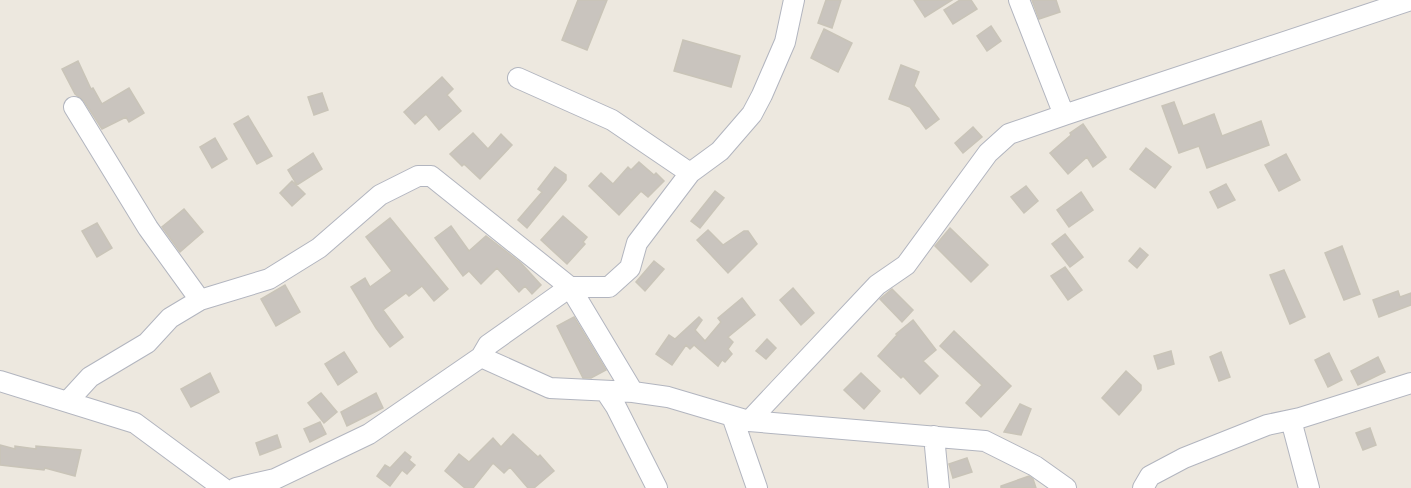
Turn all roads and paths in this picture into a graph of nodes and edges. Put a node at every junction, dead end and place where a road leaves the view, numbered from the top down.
1 (794, 0) edge
2 (1019, 0) edge
3 (1411, 0) edge
4 (518, 78) dead end
5 (74, 107) dead end
6 (1064, 115) junction
7 (690, 173) junction
8 (570, 287) junction
9 (200, 300) junction
10 (482, 357) junction
11 (0, 381) edge
12 (1411, 383) edge
13 (606, 392) junction
14 (633, 392) junction
15 (68, 401) junction
16 (741, 418) junction
17 (1291, 420) junction
18 (934, 436) junction
19 (280, 483) edge
20 (650, 486) edge
21 (223, 488) edge
22 (236, 488) edge
23 (757, 488) edge
24 (939, 488) edge
25 (1066, 488) edge
26 (1143, 488) edge
27 (1309, 488) edge

1 - 7 street
2 - 6 street
3 - 6 street
4 - 7 street
5 - 9 street
6 - 16 street
7 - 8 street
8 - 9 street
8 - 10 street
8 - 14 street
9 - 15 street
10 - 13 street
10 - 19 street
11 - 15 street
12 - 17 street
13 - 14 street
13 - 20 street
14 - 16 street
15 - 21 street
16 - 18 street
16 - 23 street
17 - 26 street
17 - 27 street
18 - 24 street
18 - 25 street
19 - 22 street

